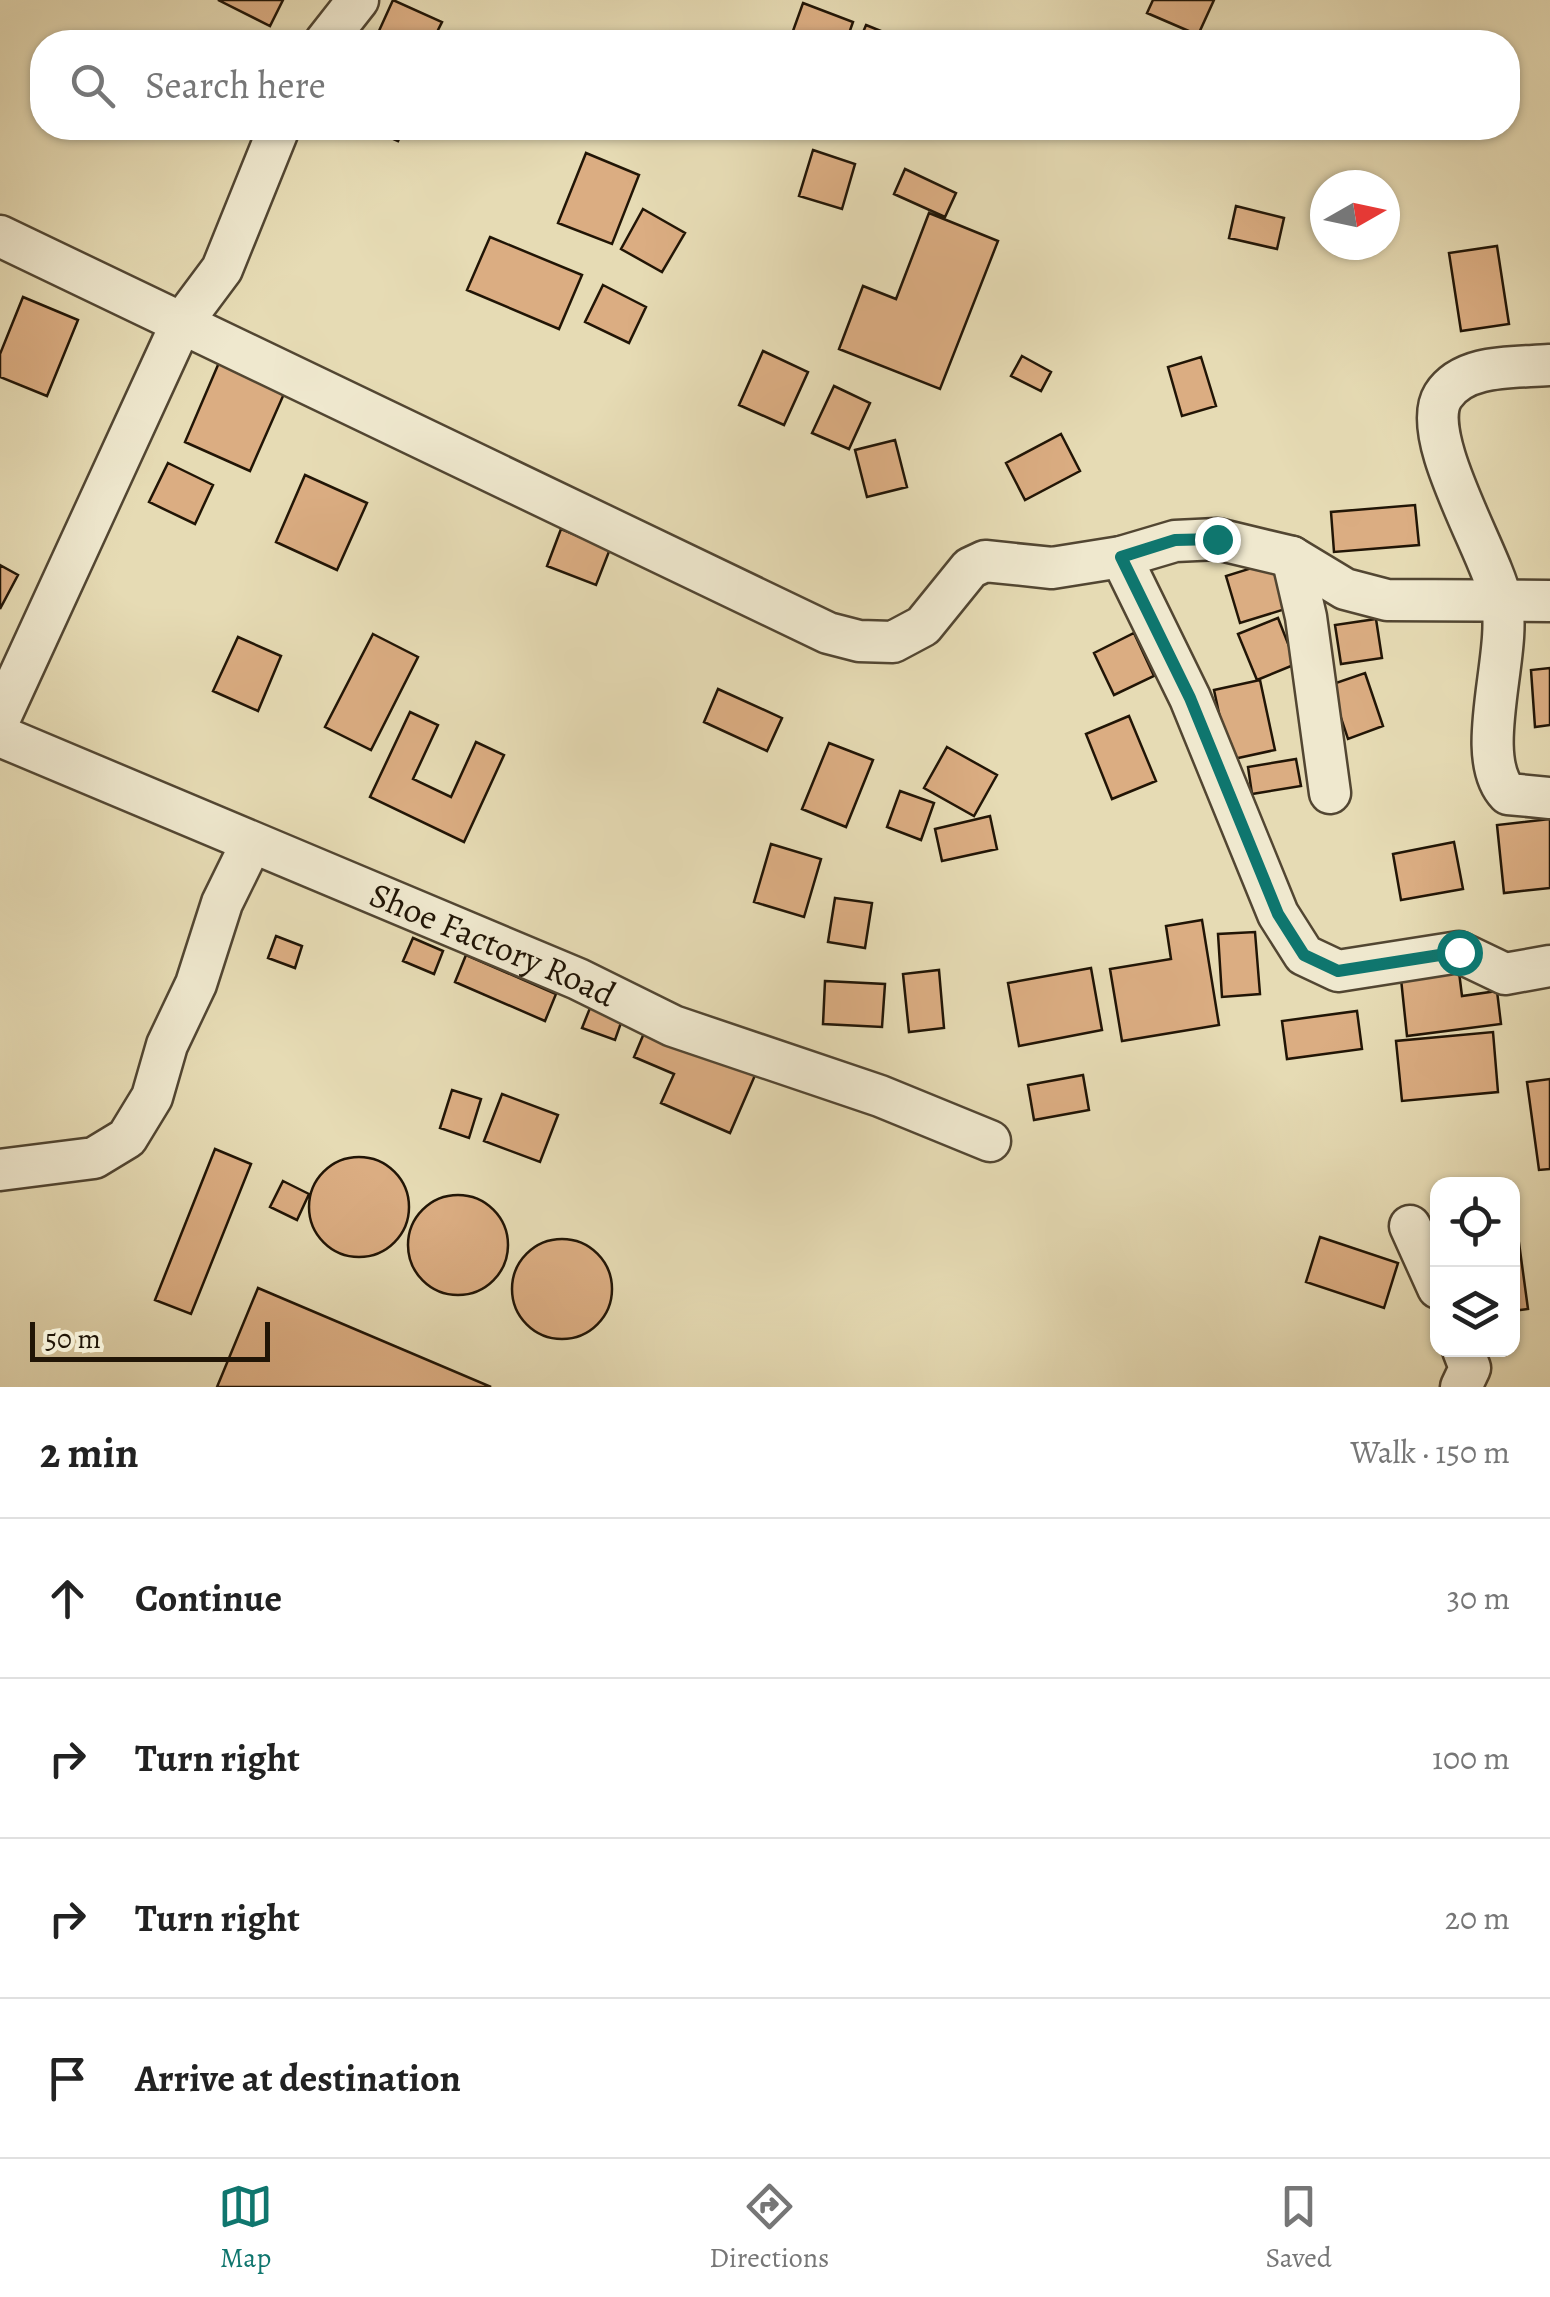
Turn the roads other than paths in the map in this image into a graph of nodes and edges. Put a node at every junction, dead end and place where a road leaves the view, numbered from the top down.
1 (362, 2) edge
2 (336, 30) edge
3 (274, 140) edge
4 (0, 236) edge
5 (181, 324) junction
6 (1550, 365) edge
7 (1121, 557) junction
8 (1292, 557) junction
9 (1502, 601) junction
10 (1550, 601) edge
11 (0, 718) edge
12 (0, 736) edge
13 (1330, 793) dead end
14 (1550, 798) edge
15 (251, 844) junction
16 (1550, 966) edge
17 (990, 1142) dead end
18 (0, 1170) edge
19 (1410, 1226) dead end
20 (1430, 1270) edge
21 (1466, 1357) edge
22 (1461, 1387) edge

1 - 2 street
3 - 5 street
4 - 5 street
5 - 7 street
5 - 11 street
6 - 9 street
7 - 8 street
7 - 16 street
8 - 9 street
8 - 13 street
9 - 10 street
9 - 14 street
12 - 15 street, Shoe Factory Road
15 - 17 street, Shoe Factory Road
15 - 18 street
19 - 20 street
21 - 22 street

